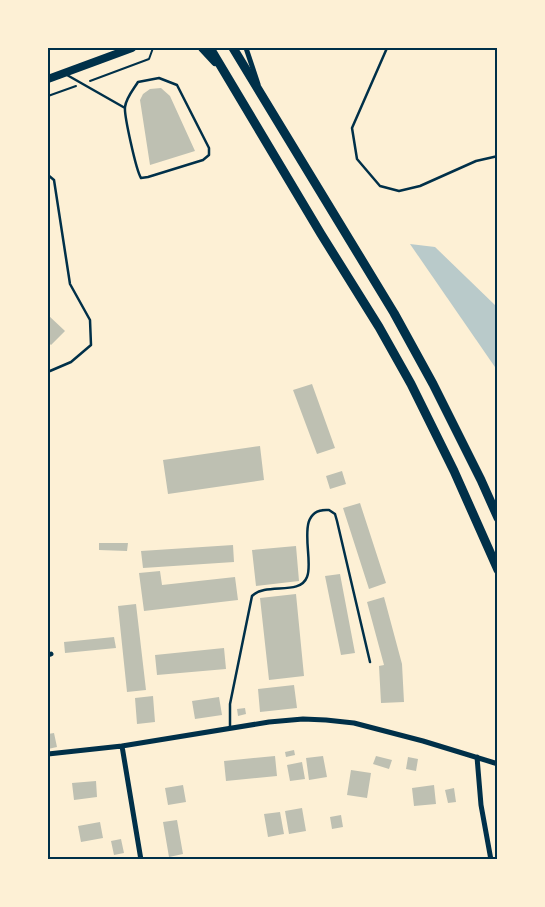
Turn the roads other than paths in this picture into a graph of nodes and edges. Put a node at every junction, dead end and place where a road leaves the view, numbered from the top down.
1 (132, 48) edge
2 (202, 48) edge
3 (210, 48) edge
4 (233, 48) edge
5 (246, 48) edge
6 (387, 48) edge
7 (64, 73) junction
8 (225, 73) junction
9 (48, 79) edge
10 (262, 94) junction
11 (125, 108) junction
12 (498, 156) edge
13 (48, 175) edge
14 (48, 371) edge
15 (498, 518) edge
16 (498, 570) edge
17 (370, 662) dead end
18 (230, 728) junction
19 (122, 746) junction
20 (48, 754) edge
21 (477, 757) junction
22 (498, 764) edge
23 (141, 860) edge
24 (272, 860) edge
25 (278, 860) edge
26 (491, 860) edge

1 - 7 main road
2 - 8 main road
3 - 8 highway
4 - 10 highway
5 - 10 street
6 - 12 lane
7 - 9 main road
7 - 11 lane
8 - 16 highway
10 - 15 highway
11 - 11 lane
13 - 14 lane
17 - 18 lane
18 - 19 street
18 - 21 street
19 - 20 street
19 - 23 street
21 - 22 street
21 - 26 street
24 - 25 street

